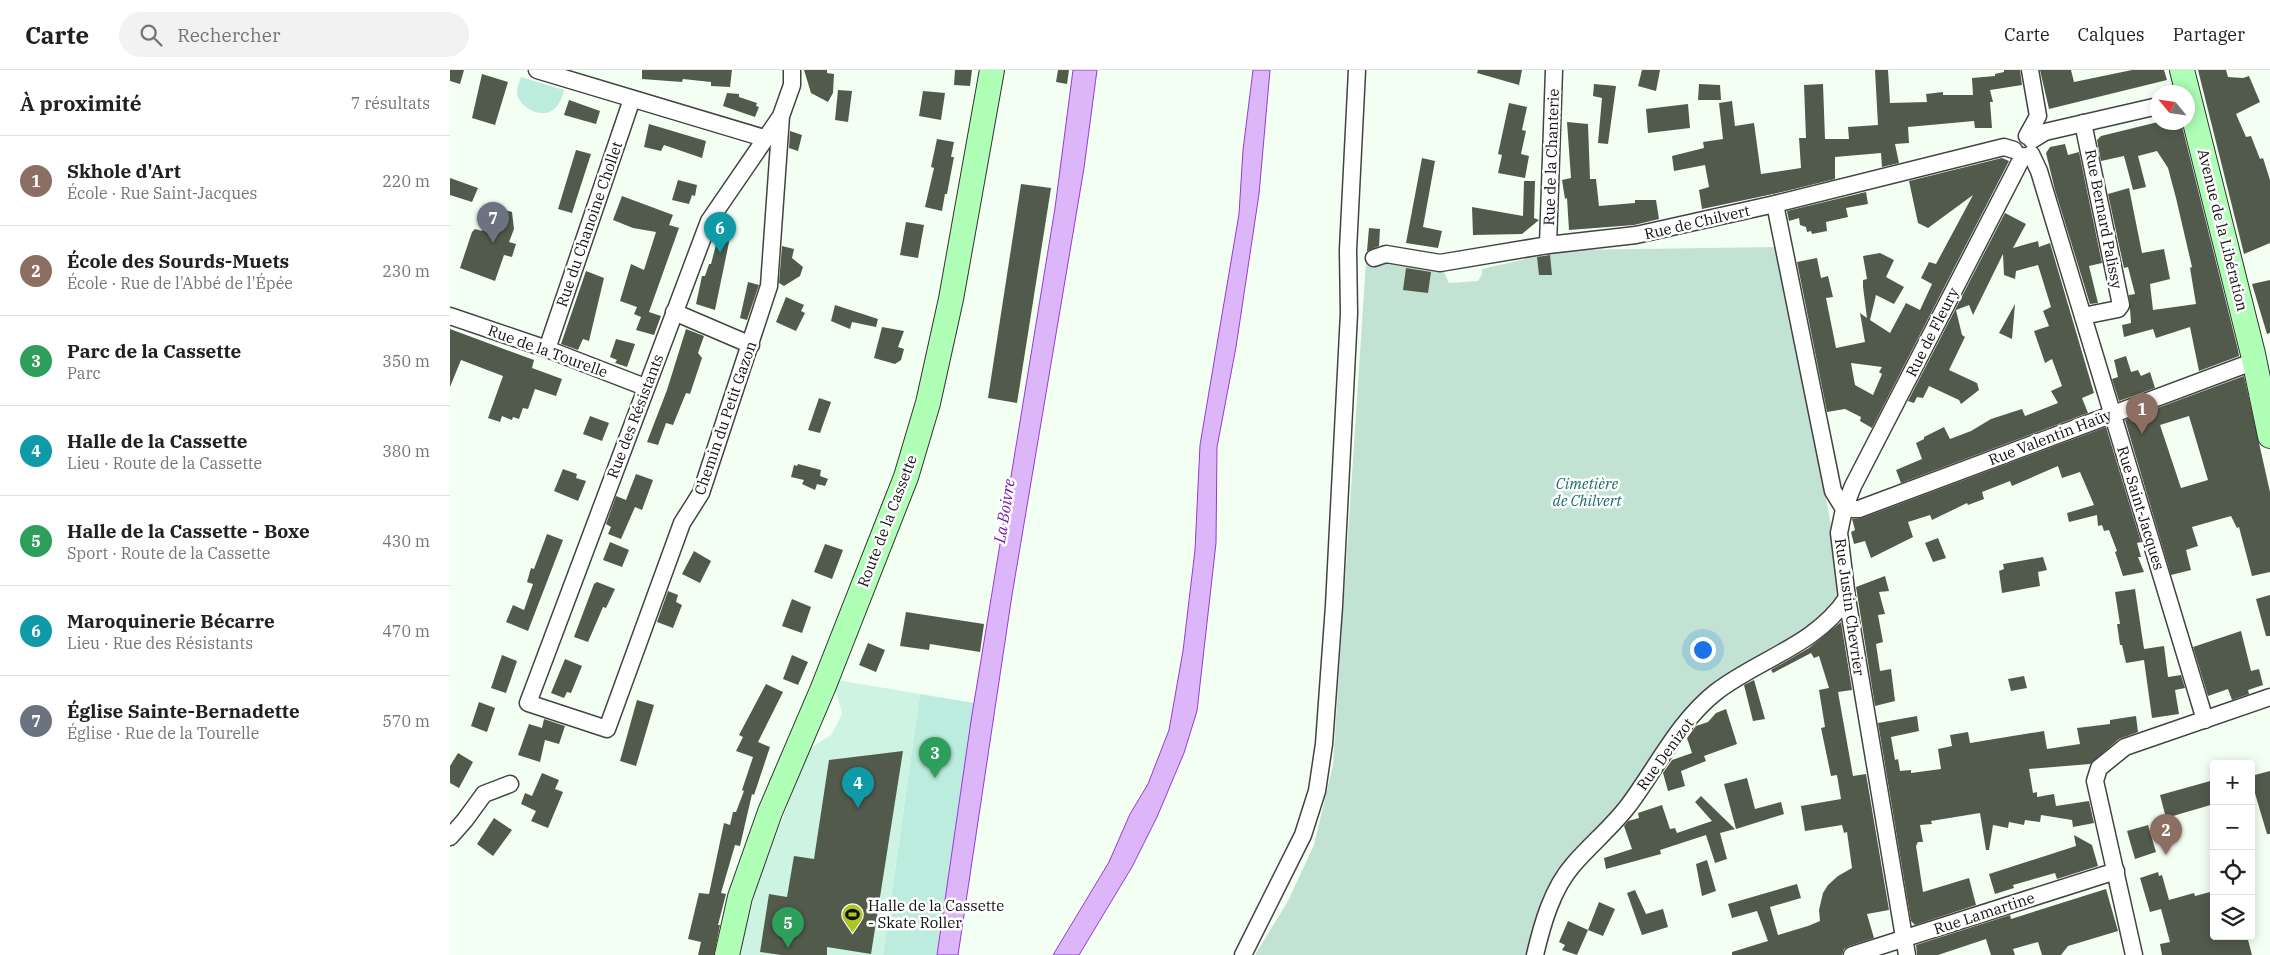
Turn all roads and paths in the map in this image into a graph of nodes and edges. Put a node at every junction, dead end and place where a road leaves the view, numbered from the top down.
1 (538, 70) edge
2 (792, 70) edge
3 (992, 70) edge
4 (1357, 70) edge
5 (1554, 70) edge
6 (2030, 70) edge
7 (2182, 70) edge
8 (2186, 85) edge
9 (632, 99) junction
10 (2150, 108) edge
11 (781, 116) junction
12 (2195, 122) edge
13 (2083, 123) junction
14 (764, 138) junction
15 (2025, 147) junction
16 (1776, 204) junction
17 (1548, 245) junction
18 (1374, 258) dead end
19 (674, 312) junction
20 (450, 316) edge
21 (2083, 316) junction
22 (751, 344) junction
23 (547, 349) junction
24 (2255, 360) junction
25 (645, 387) junction
26 (2270, 398) edge
27 (2112, 414) junction
28 (2270, 436) edge
29 (1844, 509) junction
30 (1847, 598) junction
31 (2270, 697) edge
32 (2205, 720) junction
33 (601, 726) joint
34 (510, 784) dead end
35 (450, 836) edge
36 (2116, 871) junction
37 (1905, 947) edge
38 (727, 955) edge
39 (1243, 955) edge
40 (1535, 955) edge
41 (1852, 955) edge
42 (2134, 955) edge

1 - 9 street
2 - 11 street, Rue des Résistants
3 - 38 street, Route de la Cassette
4 - 39 street
5 - 17 street, Rue de la Chanterie
6 - 15 street, Rue de Fleury
7 - 8 street, Avenue de la Libération
9 - 14 street
9 - 23 street, Rue du Chanoine Chollet
10 - 13 street, Rue de Chilvert
11 - 14 street, Rue des Résistants
11 - 22 street, Chemin du Petit Gazon
12 - 24 street, Avenue de la Libération
13 - 15 street, Rue de Chilvert
13 - 21 street, Rue Bernard Palissy
14 - 19 street, Rue des Résistants
15 - 16 street, Rue de Chilvert
15 - 21 street, Rue Saint-Jacques
15 - 29 street, Rue de Fleury
16 - 17 street, Rue de Chilvert
16 - 29 street
17 - 18 street, Rue de Chilvert
19 - 22 street
19 - 25 street, Rue des Résistants
20 - 23 street, Rue de la Tourelle
21 - 27 street, Rue Saint-Jacques
22 - 33 street, Chemin du Petit Gazon
23 - 25 street, Rue de la Tourelle
24 - 26 street, Avenue de la Libération
24 - 27 street, Rue Valentin Haüy
24 - 28 street, Avenue de la Libération
25 - 33 street, Rue des Résistants
27 - 29 street, Rue Valentin Haüy
27 - 32 street, Rue Saint-Jacques
29 - 30 street, Rue Justin Chevrier
30 - 37 street, Rue Justin Chevrier
30 - 40 street, Rue Denizot
31 - 32 street
32 - 36 street
34 - 35 street
36 - 37 street, Rue Lamartine
36 - 42 street
37 - 41 street, Rue Lamartine

